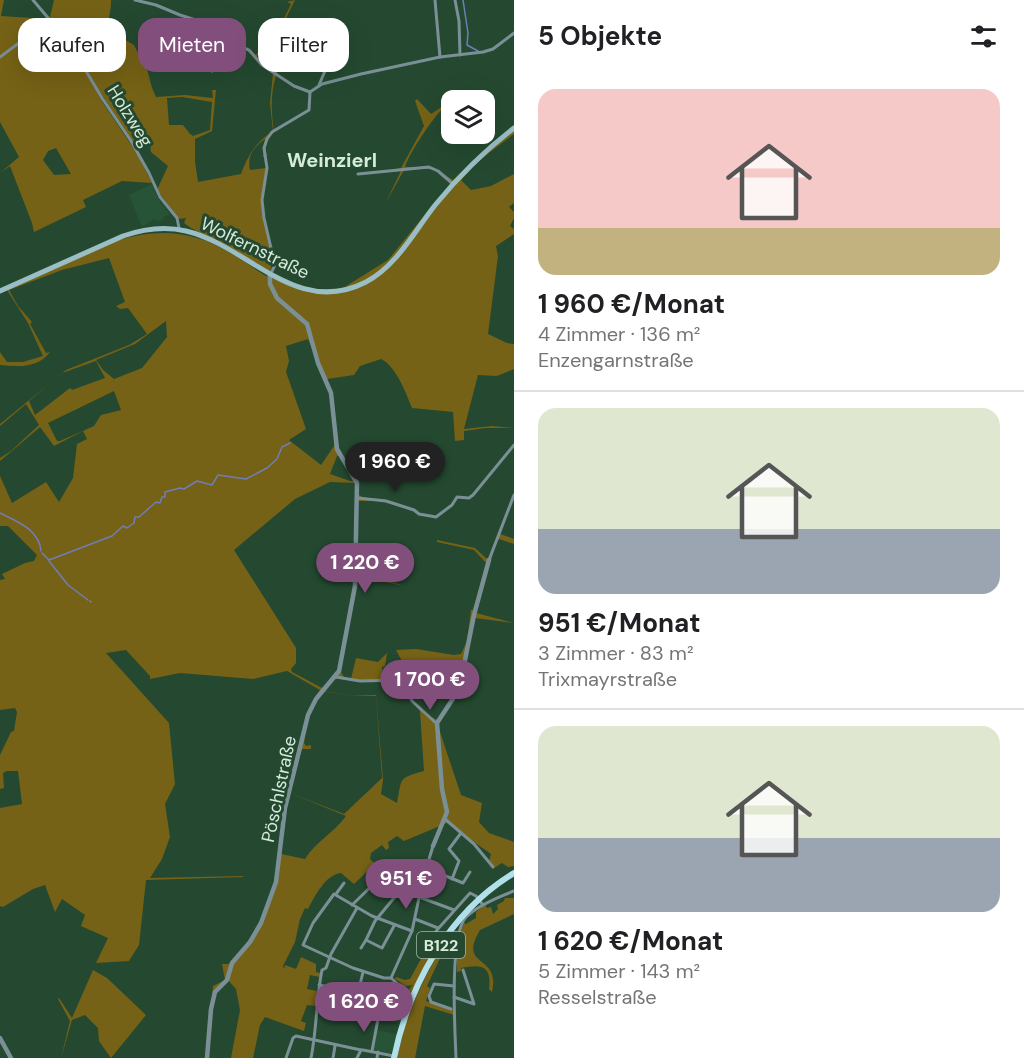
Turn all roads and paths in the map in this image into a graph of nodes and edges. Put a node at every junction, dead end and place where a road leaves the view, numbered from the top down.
1 (33, 0) edge
2 (135, 0) edge
3 (435, 0) edge
4 (455, 0) edge
5 (47, 18) edge
6 (189, 18) edge
7 (514, 33) edge
8 (18, 44) edge
9 (246, 49) edge
10 (460, 55) junction
11 (0, 57) edge
12 (440, 57) junction
13 (87, 72) edge
14 (325, 72) edge
15 (319, 86) junction
16 (310, 92) junction
17 (514, 128) edge
18 (358, 174) dead end
19 (453, 184) junction
20 (179, 230) junction
21 (270, 274) junction
22 (0, 291) edge
23 (514, 445) edge
24 (514, 495) edge
25 (358, 498) junction
26 (489, 560) joint
27 (341, 674) junction
28 (437, 723) junction
29 (446, 817) junction
30 (461, 833) junction
31 (433, 846) joint
32 (493, 867) dead end
33 (426, 868) junction
34 (387, 871) dead end
35 (470, 872) dead end
36 (514, 873) edge
37 (452, 879) junction
38 (344, 883) dead end
39 (514, 891) edge
40 (420, 892) junction
41 (336, 894) junction
42 (419, 897) junction
43 (478, 899) junction
44 (352, 905) junction
45 (483, 905) junction
46 (357, 908) junction
47 (454, 910) junction
48 (377, 919) junction
49 (415, 919) junction
50 (394, 926) junction
51 (438, 928) junction
52 (412, 931) junction
53 (366, 940) junction
54 (428, 945) dead end
55 (361, 948) dead end
56 (329, 958) junction
57 (463, 970) dead end
58 (363, 971) junction
59 (391, 978) junction
60 (319, 985) junction
61 (454, 986) junction
62 (412, 997) junction
63 (454, 997) junction
64 (317, 1006) junction
65 (451, 1009) dead end
66 (351, 1012) dead end
67 (378, 1019) dead end
68 (0, 1038) edge
69 (315, 1041) junction
70 (335, 1046) junction
71 (361, 1050) junction
72 (372, 1051) junction
73 (378, 1052) junction
74 (394, 1057) edge
75 (11, 1058) edge
76 (207, 1058) edge
77 (286, 1058) edge
78 (311, 1058) edge
79 (333, 1058) edge
80 (357, 1058) edge
81 (377, 1058) edge
82 (456, 1058) edge

1 - 5 street
2 - 6 street
3 - 12 street
4 - 10 street
7 - 10 street
8 - 11 street
9 - 16 street
10 - 12 street
12 - 15 street
13 - 20 street, Holzweg
14 - 15 street
15 - 16 street
16 - 21 street
17 - 19 main road, Wolfernstraße
18 - 19 street
19 - 21 main road, Wolfernstraße
20 - 21 main road, Wolfernstraße
20 - 22 main road, Wolfernstraße
21 - 25 street
23 - 25 street
24 - 26 street
25 - 27 street, Pöschlstraße
26 - 28 street
27 - 28 street
27 - 76 street, Pöschlstraße
28 - 29 street
29 - 30 street
29 - 31 street
30 - 32 street
30 - 37 street
31 - 33 street
33 - 37 street
33 - 40 street
34 - 44 street
35 - 37 street
36 - 43 main road, B122
38 - 41 street
39 - 45 street
40 - 42 street
40 - 48 street
41 - 44 street
41 - 56 street
42 - 47 street
42 - 49 street
43 - 45 street
43 - 47 street
43 - 62 main road, B122
44 - 46 street
45 - 61 street
46 - 48 street
46 - 56 street
47 - 51 street
48 - 50 street
48 - 53 street
49 - 51 street
49 - 52 street
50 - 52 street
50 - 53 street
51 - 54 street
52 - 59 street
53 - 55 street
56 - 58 street
56 - 60 street
57 - 63 street
58 - 59 street
58 - 60 street
59 - 62 street
60 - 64 street
61 - 63 street
61 - 65 street
62 - 74 main road, B122
63 - 82 street
64 - 66 street
64 - 69 street
67 - 72 street
68 - 75 street
69 - 70 street
69 - 77 street
69 - 78 street
70 - 71 street
70 - 79 street
71 - 72 street
71 - 80 street
72 - 73 street
73 - 74 street
73 - 81 street

